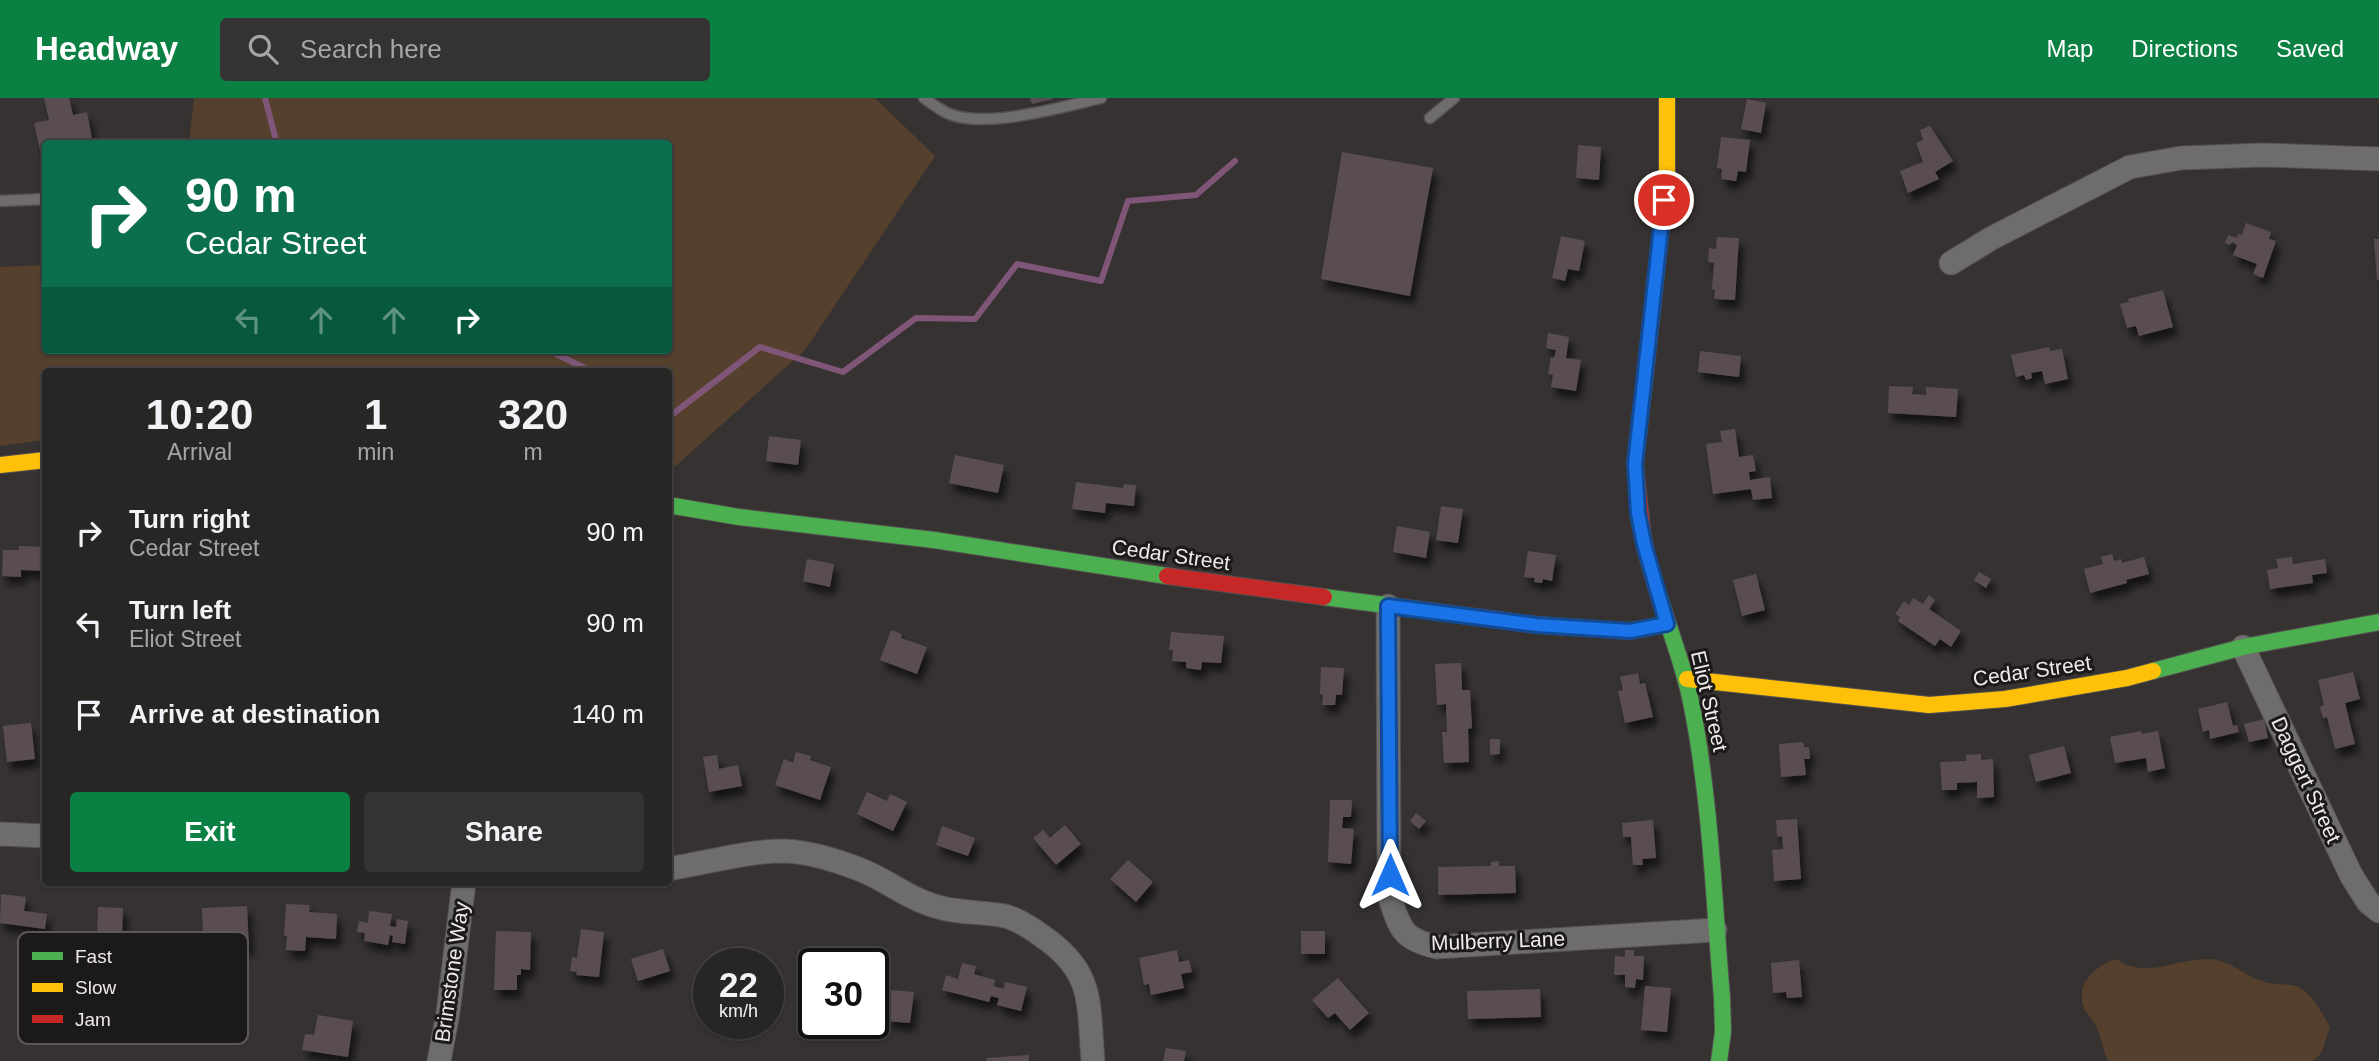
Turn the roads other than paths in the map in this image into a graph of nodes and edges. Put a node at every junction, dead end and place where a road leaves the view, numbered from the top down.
1 (924, 98) edge
2 (1101, 98) edge
3 (1454, 98) edge
4 (1667, 98) edge
5 (1430, 118) dead end
6 (2379, 159) edge
7 (42, 200) edge
8 (0, 201) edge
9 (1951, 263) dead end
10 (42, 460) edge
11 (0, 465) edge
12 (672, 506) edge
13 (1388, 606) junction
14 (2379, 622) edge
15 (1667, 624) junction
16 (2243, 647) junction
17 (1686, 679) junction
18 (0, 834) edge
19 (42, 836) edge
20 (672, 868) edge
21 (464, 886) edge
22 (2378, 910) edge
23 (1715, 930) junction
24 (1720, 1055) edge
25 (439, 1061) edge
26 (1093, 1061) edge
27 (1735, 1061) edge

1 - 2 lane
3 - 5 lane
4 - 15 street, Eliot Street
6 - 9 street
7 - 8 lane
10 - 11 street
12 - 13 street, Cedar Street
13 - 15 street, Cedar Street
13 - 23 street, Mulberry Lane
14 - 16 street, Cedar Street
15 - 17 street, Eliot Street
16 - 17 street, Cedar Street
16 - 22 street, Daggert Street
17 - 23 street, Eliot Street
18 - 19 street
20 - 26 street
21 - 25 street, Brimstone Way
23 - 24 street, Eliot Street
24 - 27 street, Eliot Street

